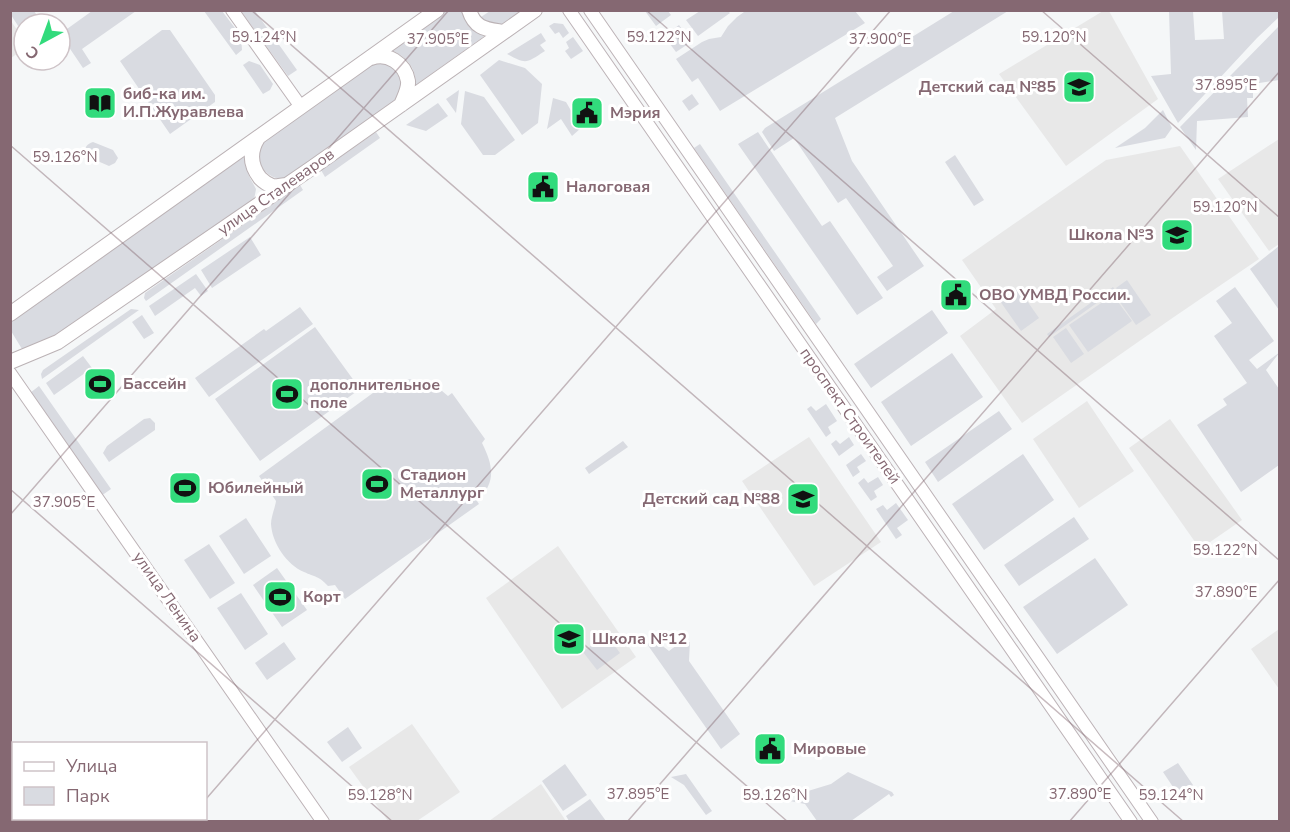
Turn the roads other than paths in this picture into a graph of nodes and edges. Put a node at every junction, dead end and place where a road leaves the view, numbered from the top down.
1 (232, 10) edge
2 (437, 10) edge
3 (469, 10) edge
4 (535, 10) edge
5 (569, 10) edge
6 (590, 10) edge
7 (503, 32) junction
8 (368, 59) junction
9 (401, 105) junction
10 (301, 107) junction
11 (258, 138) junction
12 (287, 185) junction
13 (10, 314) edge
14 (10, 362) edge
15 (10, 373) edge
16 (323, 822) edge
17 (1131, 822) edge
18 (1152, 822) edge

1 - 10 main road
2 - 8 main road
3 - 7 main road
4 - 7 main road, улица Сталеваров
5 - 17 main road, проспект Строителей
6 - 18 main road, проспект Строителей
7 - 9 main road, улица Сталеваров
8 - 9 main road
8 - 10 main road
9 - 12 main road, улица Сталеваров
10 - 11 main road
11 - 12 main road
11 - 13 main road
12 - 14 main road, улица Сталеваров
15 - 16 main road, улица Ленина

